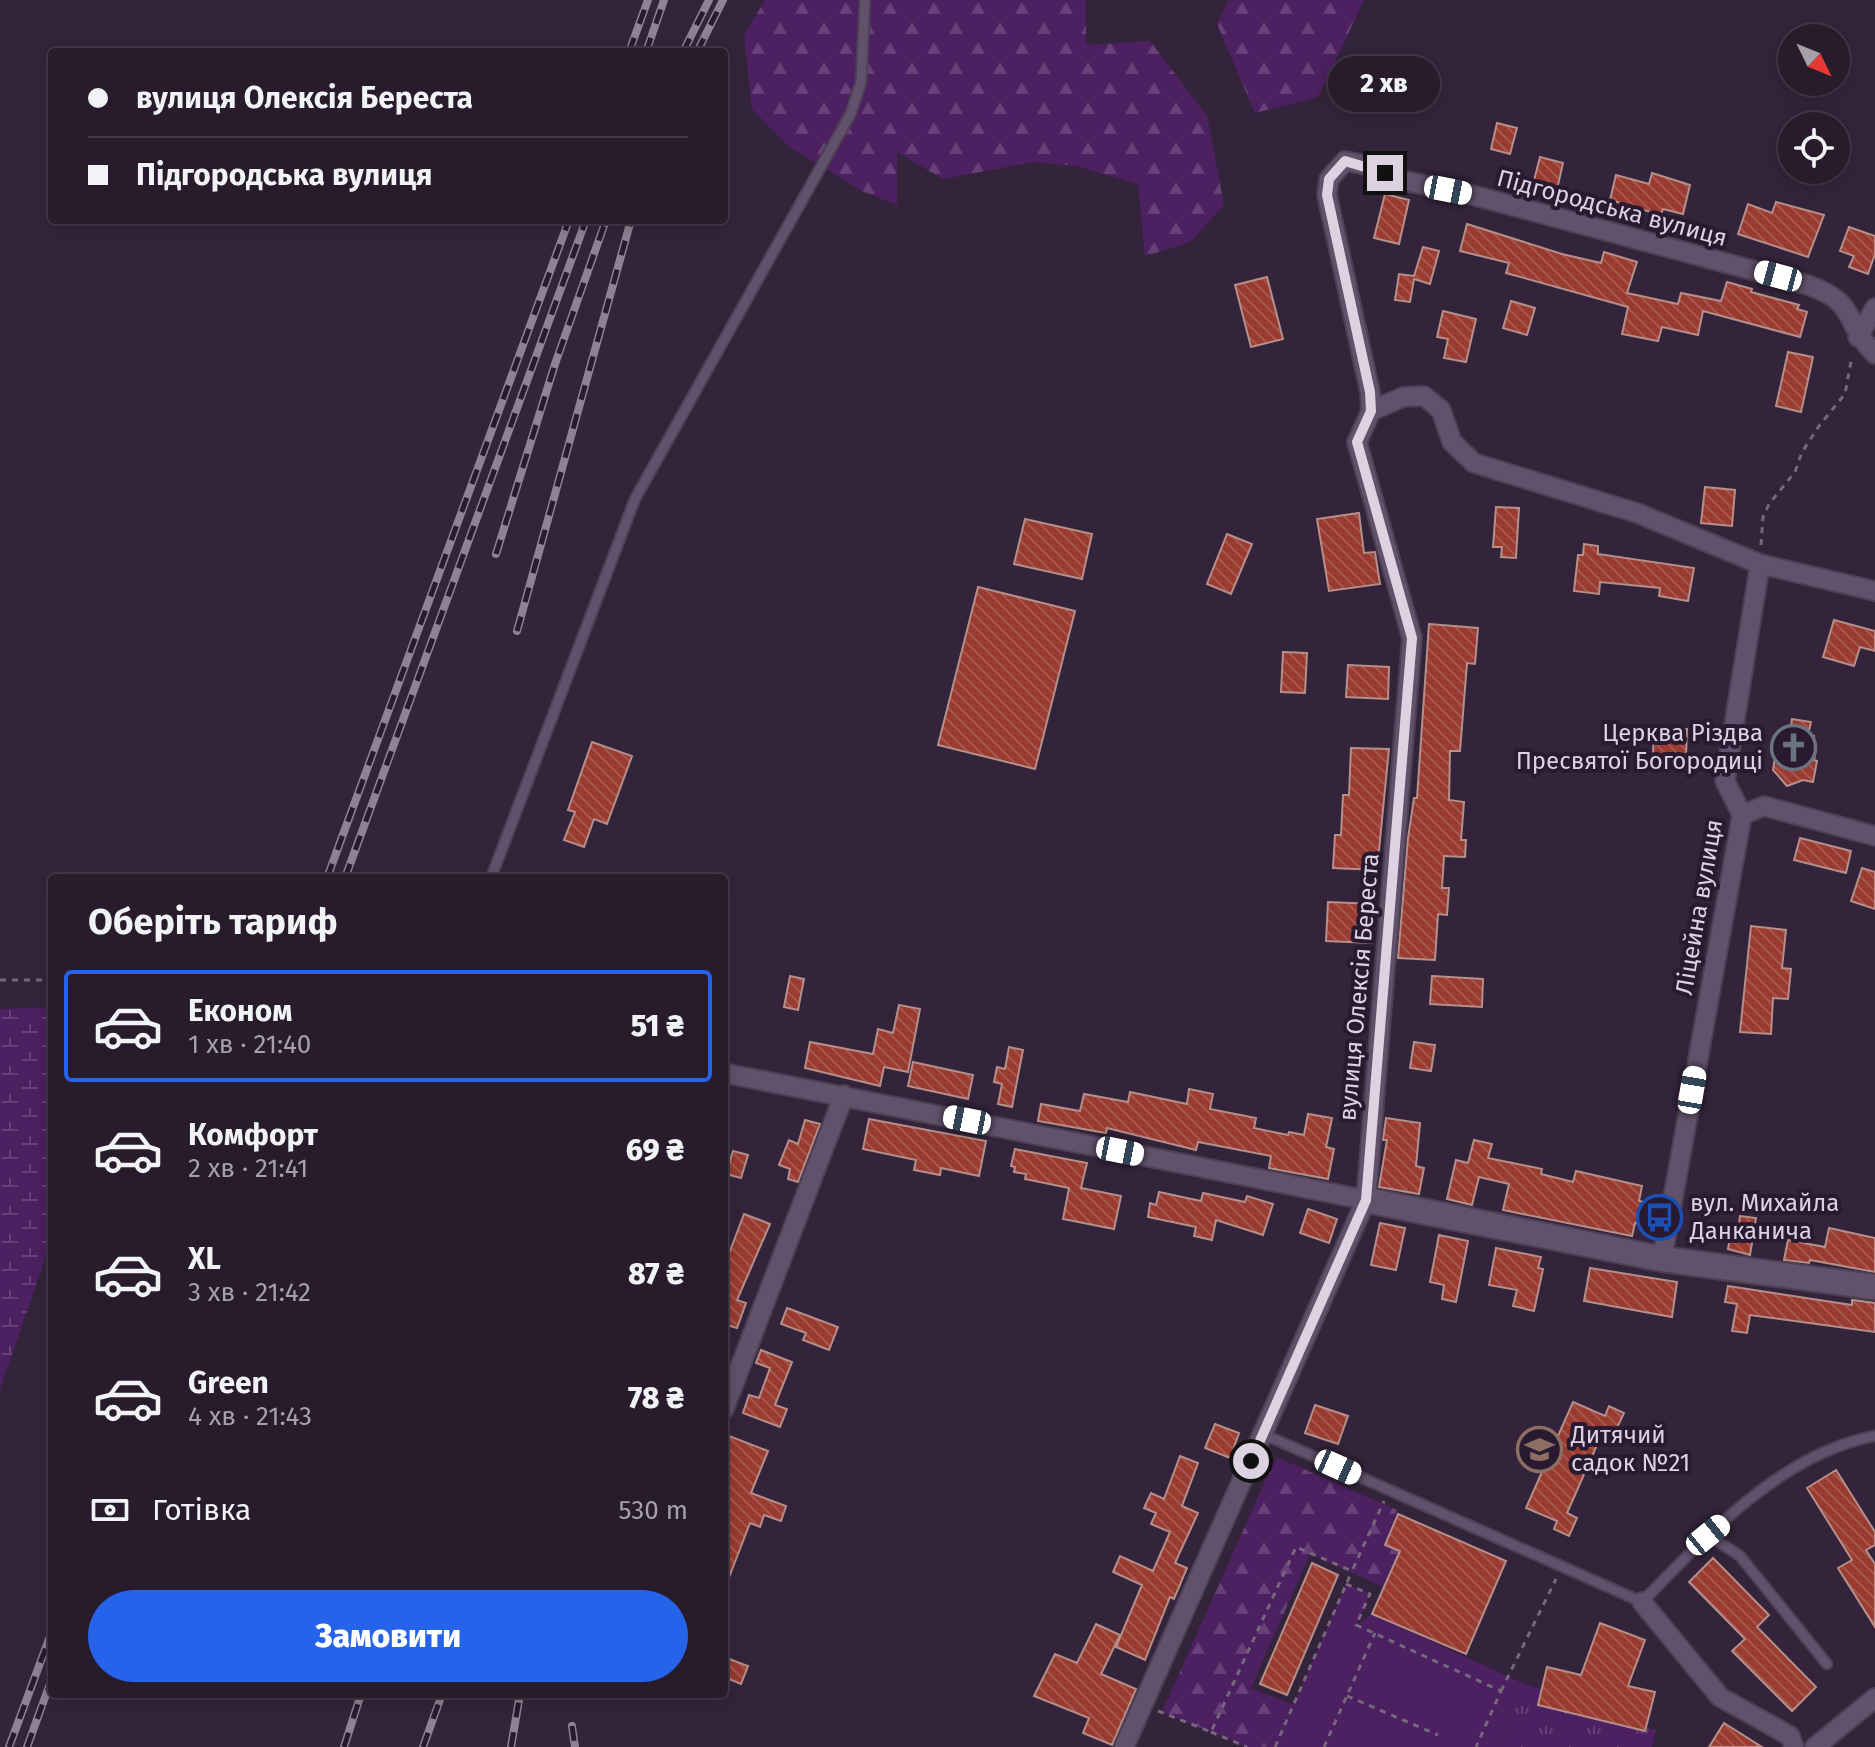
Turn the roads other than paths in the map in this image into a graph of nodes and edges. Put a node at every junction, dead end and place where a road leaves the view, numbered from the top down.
1 (865, 0) edge
2 (1327, 195) joint
3 (1875, 308) edge
4 (1858, 337) junction
5 (1875, 354) edge
6 (1371, 411) junction
7 (1760, 564) junction
8 (1875, 591) edge
9 (1742, 815) junction
10 (1875, 836) edge
11 (493, 874) edge
12 (728, 1074) edge
13 (844, 1095) junction
14 (1366, 1200) junction
15 (1662, 1259) junction
16 (1875, 1287) edge
17 (728, 1399) edge
18 (1263, 1434) junction
19 (1875, 1436) edge
20 (1708, 1535) junction
21 (1642, 1602) junction
22 (1827, 1664) dead end
23 (1875, 1698) edge
24 (1124, 1747) edge
25 (1794, 1747) edge
26 (1815, 1747) edge

1 - 11 lane
2 - 4 street, Підгородська вулиця
2 - 6 street, вулиця Олексія Береста
3 - 4 street
4 - 5 street, Підгородська вулиця
6 - 7 street
6 - 14 street, вулиця Олексія Береста
7 - 8 street
7 - 9 street, Ліцейна вулиця
9 - 10 street
9 - 15 street, Ліцейна вулиця
12 - 13 street
13 - 14 street
13 - 17 street
14 - 15 street
14 - 18 street, вулиця Олексія Береста
15 - 16 street
18 - 21 lane
18 - 24 street, вулиця Олексія Береста
19 - 20 lane
20 - 21 lane
20 - 22 lane
21 - 25 street
23 - 26 street

